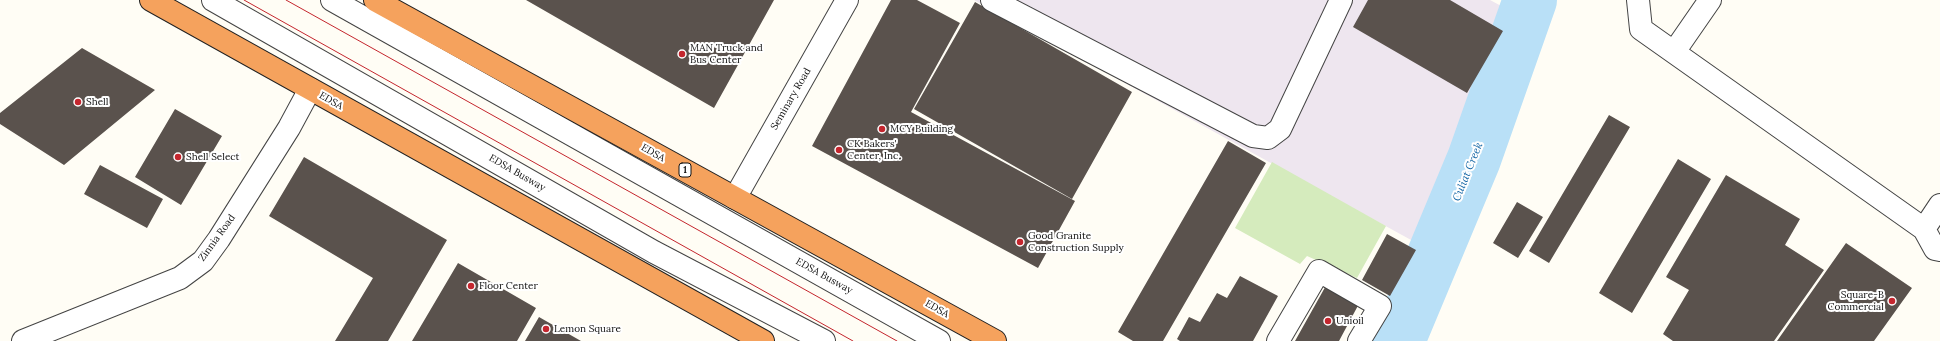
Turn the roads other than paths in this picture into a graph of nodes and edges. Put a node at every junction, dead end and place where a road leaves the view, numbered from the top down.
1 (151, 0) edge
2 (213, 0) edge
3 (332, 0) edge
4 (375, 0) edge
5 (847, 0) edge
6 (992, 0) edge
7 (1341, 0) edge
8 (1638, 0) edge
9 (1710, 0) edge
10 (1674, 52) junction
11 (310, 89) junction
12 (735, 198) junction
13 (1940, 205) edge
14 (1932, 231) edge
15 (1940, 250) edge
16 (54, 335) edge
17 (23, 341) edge
18 (763, 341) edge
19 (824, 341) edge
20 (939, 341) edge
21 (995, 341) edge
22 (1278, 341) edge
23 (1359, 341) edge

1 - 11 highway, EDSA
2 - 19 street, EDSA Busway
3 - 20 street, EDSA Busway
4 - 12 highway, EDSA / 1
5 - 12 street, Seminary Road
6 - 7 street
8 - 10 street
9 - 10 street
10 - 14 street
11 - 16 street, Zinnia Road
11 - 18 highway, EDSA
12 - 21 highway, EDSA / 1
13 - 14 street
14 - 15 street
16 - 17 street, Zinnia Road
22 - 23 street

